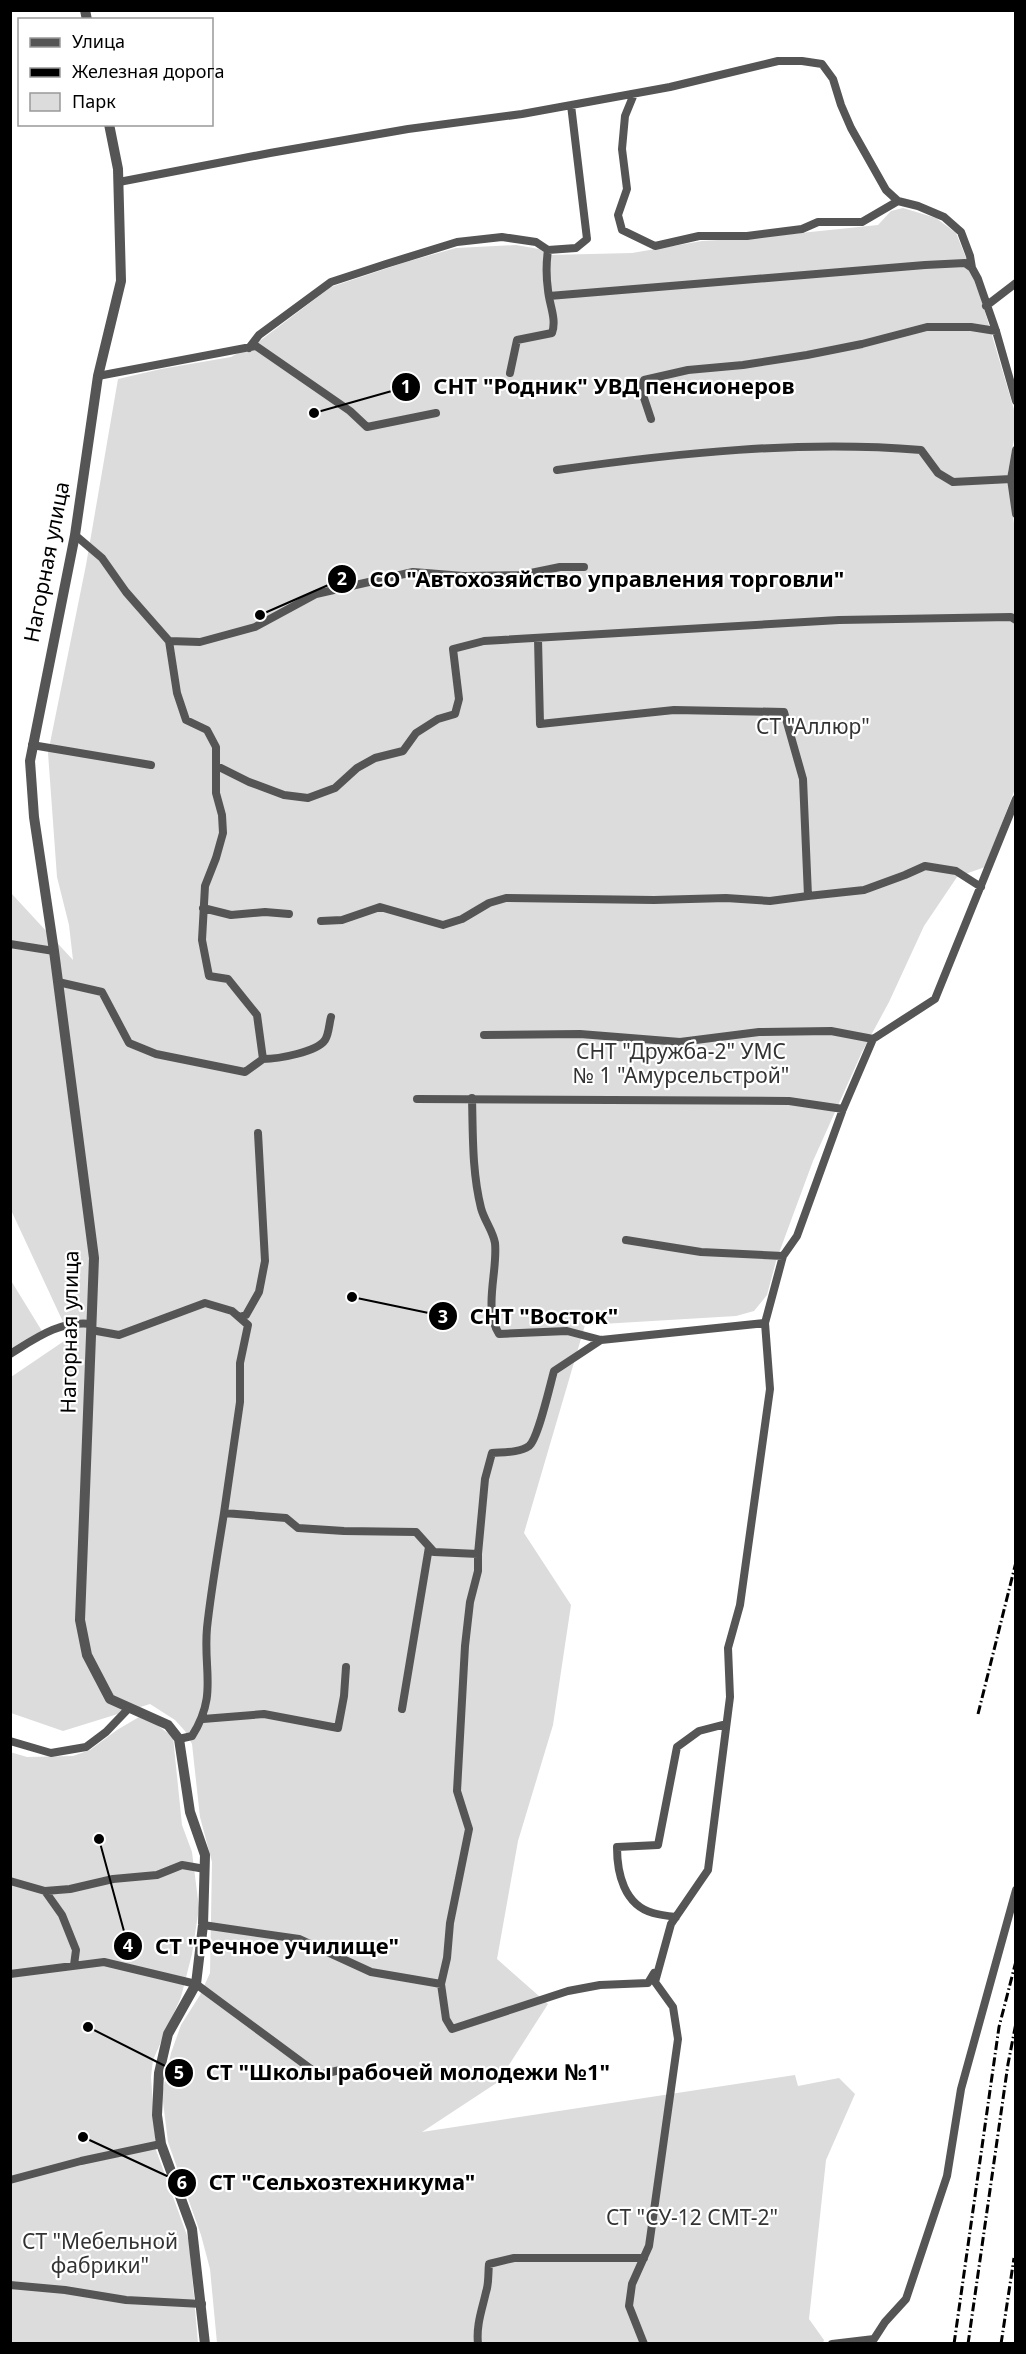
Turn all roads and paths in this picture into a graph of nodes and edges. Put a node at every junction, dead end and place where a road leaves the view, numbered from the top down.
1 (634, 94) junction
2 (571, 105) junction
3 (109, 126) edge
4 (119, 182) junction
5 (898, 201) junction
6 (548, 250) junction
7 (972, 268) junction
8 (1016, 283) edge
9 (549, 296) junction
10 (986, 306) junction
11 (996, 331) junction
12 (249, 348) junction
13 (510, 373) dead end
14 (98, 376) junction
15 (1016, 401) edge
16 (436, 413) dead end
17 (651, 419) dead end
18 (1016, 450) edge
19 (556, 470) dead end
20 (1011, 479) junction
21 (1016, 514) edge
22 (75, 535) junction
23 (584, 567) dead end
24 (1016, 620) edge
25 (538, 639) junction
26 (170, 642) junction
27 (32, 745) junction
28 (151, 765) dead end
29 (217, 766) junction
30 (1016, 799) edge
31 (981, 887) junction
32 (808, 896) junction
33 (203, 908) junction
34 (289, 914) dead end
35 (321, 921) dead end
36 (10, 944) edge
37 (54, 951) junction
38 (58, 982) junction
39 (331, 1017) dead end
40 (484, 1035) dead end
41 (873, 1039) junction
42 (263, 1059) junction
43 (472, 1098) junction
44 (417, 1099) dead end
45 (843, 1109) junction
46 (258, 1133) dead end
47 (626, 1240) dead end
48 (783, 1256) junction
49 (239, 1317) junction
50 (765, 1323) junction
51 (92, 1328) junction
52 (601, 1340) junction
53 (10, 1354) edge
54 (224, 1513) junction
55 (429, 1547) junction
56 (478, 1554) junction
57 (346, 1667) dead end
58 (129, 1708) junction
59 (402, 1709) dead end
60 (203, 1719) junction
61 (726, 1724) junction
62 (179, 1738) junction
63 (10, 1741) edge
64 (205, 1869) junction
65 (10, 1881) edge
66 (1016, 1890) edge
67 (45, 1891) junction
68 (676, 1917) junction
69 (203, 1924) junction
70 (74, 1965) junction
71 (659, 1965) junction
72 (10, 1974) edge
73 (196, 1984) junction
74 (441, 1984) junction
75 (340, 2070) dead end
76 (161, 2144) junction
77 (10, 2180) edge
78 (644, 2258) junction
79 (10, 2285) edge
80 (202, 2304) junction
81 (205, 2343) edge
82 (478, 2343) edge
83 (644, 2343) edge
84 (832, 2343) edge

1 - 2 street
1 - 5 street
1 - 5 street
2 - 4 street
2 - 6 street
3 - 4 street, Нагорная улица
4 - 14 street, Нагорная улица
5 - 7 street
6 - 9 street
6 - 12 street
7 - 9 street
7 - 10 street
8 - 10 street
9 - 13 street
10 - 11 street
11 - 15 street
11 - 17 street
12 - 14 street
12 - 16 street
14 - 22 street, Нагорная улица
18 - 20 street
19 - 20 street
20 - 21 street
22 - 26 street
22 - 27 street, Нагорная улица
23 - 26 street
24 - 25 street
25 - 29 street
25 - 32 street
26 - 29 street
27 - 28 street
27 - 37 street, Нагорная улица
29 - 33 street
30 - 31 street
31 - 32 street
31 - 41 street
32 - 35 street
33 - 34 street
33 - 42 street
36 - 37 street
37 - 38 street, Нагорная улица
38 - 42 street
38 - 51 street, Нагорная улица
39 - 42 street
40 - 41 street
41 - 45 street
43 - 44 street
43 - 45 street
43 - 52 street
45 - 48 street
46 - 49 street
47 - 48 street
48 - 50 street
49 - 51 street
49 - 54 street
50 - 52 street
50 - 61 street
51 - 53 street
51 - 58 street, Нагорная улица
52 - 56 street
54 - 55 street
54 - 60 street
55 - 56 street
55 - 59 street
56 - 74 street
57 - 60 street
58 - 62 street, Нагорная улица
58 - 63 street
60 - 62 street
61 - 68 street
61 - 68 street
62 - 64 street
64 - 67 street
64 - 69 street
65 - 67 street
66 - 84 street
67 - 70 street
68 - 71 street
69 - 73 street
69 - 74 street
70 - 72 street
70 - 73 street
71 - 74 street
71 - 78 street
73 - 75 street
73 - 76 street
76 - 77 street
76 - 80 street
78 - 82 street
78 - 83 street
79 - 80 street
80 - 81 street

